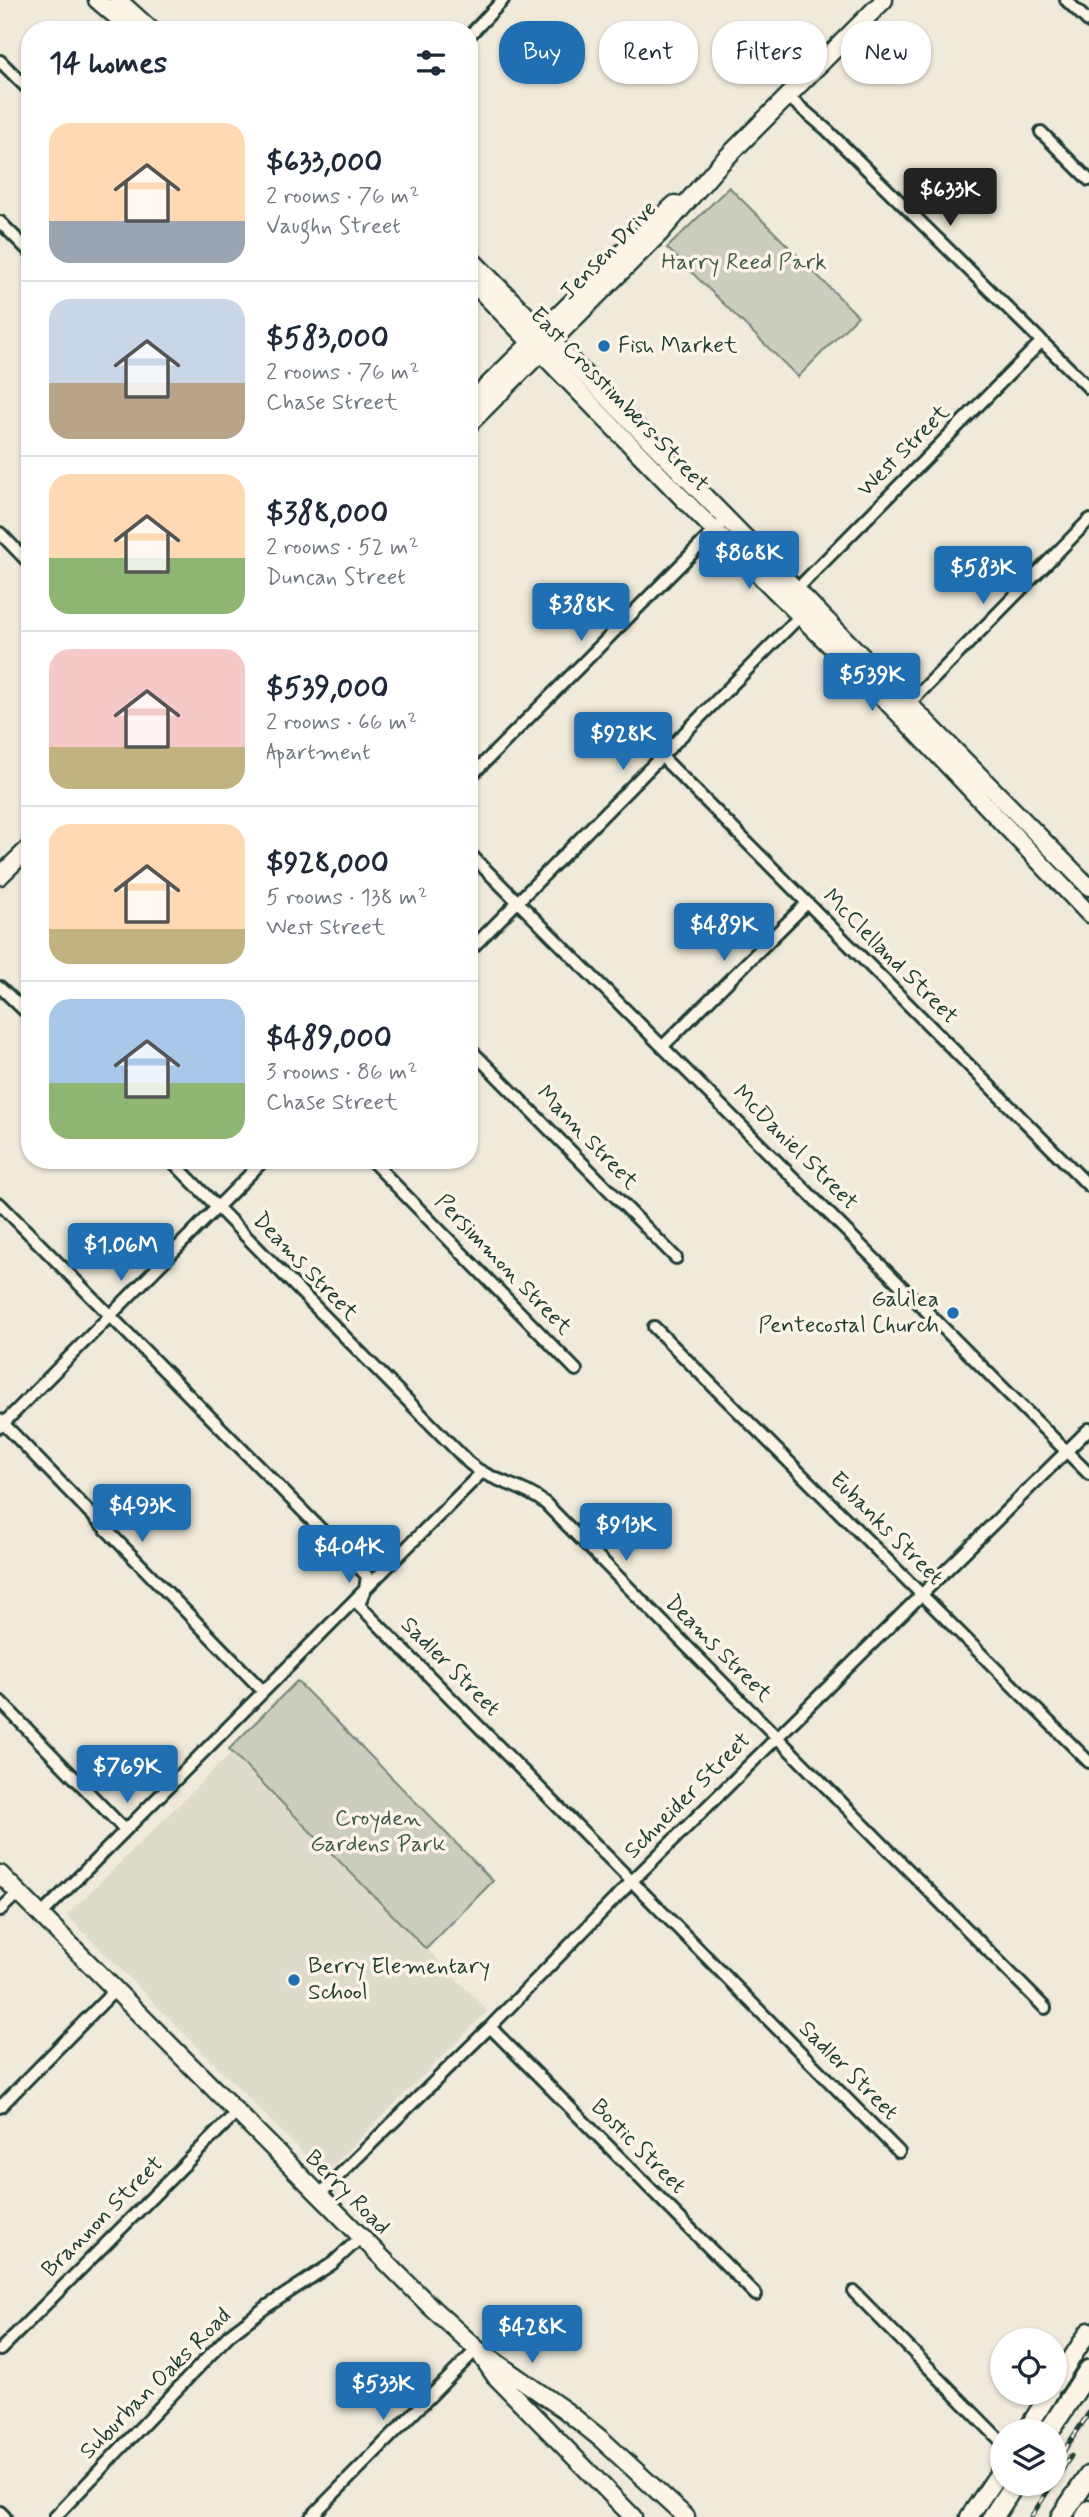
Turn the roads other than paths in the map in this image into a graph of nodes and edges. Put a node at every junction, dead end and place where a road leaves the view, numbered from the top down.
1 (97, 0) edge
2 (118, 0) edge
3 (503, 0) edge
4 (884, 0) edge
5 (1066, 0) edge
6 (122, 21) edge
7 (141, 21) edge
8 (1089, 22) edge
9 (478, 26) edge
10 (0, 61) edge
11 (21, 82) edge
12 (787, 96) junction
13 (1041, 132) dead end
14 (1089, 180) edge
15 (0, 222) edge
16 (21, 243) edge
17 (478, 268) edge
18 (478, 287) edge
19 (1042, 341) junction
20 (541, 342) junction
21 (1089, 388) edge
22 (478, 396) edge
23 (478, 414) edge
24 (1089, 520) edge
25 (720, 524) junction
26 (0, 533) edge
27 (21, 555) edge
28 (797, 590) junction
29 (806, 610) junction
30 (904, 709) junction
31 (661, 756) junction
32 (478, 769) edge
33 (1028, 823) junction
34 (1015, 836) junction
35 (21, 856) edge
36 (478, 862) edge
37 (0, 876) edge
38 (1089, 887) edge
39 (518, 902) junction
40 (807, 903) junction
41 (1089, 914) edge
42 (478, 942) edge
43 (0, 987) edge
44 (21, 1007) edge
45 (663, 1046) junction
46 (478, 1057) edge
47 (180, 1169) edge
48 (255, 1169) edge
49 (380, 1169) edge
50 (1089, 1186) edge
51 (0, 1204) edge
52 (218, 1208) junction
53 (676, 1258) dead end
54 (110, 1316) junction
55 (654, 1327) dead end
56 (576, 1370) dead end
57 (1, 1423) edge
58 (1089, 1429) edge
59 (1066, 1451) junction
60 (481, 1473) junction
61 (1089, 1474) edge
62 (365, 1590) junction
63 (922, 1594) junction
64 (262, 1690) junction
65 (0, 1701) edge
66 (777, 1738) junction
67 (1089, 1762) edge
68 (125, 1830) junction
69 (0, 1874) edge
70 (632, 1881) junction
71 (18, 1893) junction
72 (0, 1910) edge
73 (40, 1916) junction
74 (115, 1990) junction
75 (1045, 2008) dead end
76 (490, 2027) junction
77 (0, 2106) edge
78 (236, 2113) junction
79 (899, 2152) dead end
80 (318, 2196) junction
81 (360, 2238) junction
82 (854, 2292) dead end
83 (756, 2295) dead end
84 (1089, 2331) edge
85 (477, 2349) junction
86 (0, 2350) edge
87 (1067, 2365) edge
88 (1089, 2370) edge
89 (1057, 2419) edge
90 (990, 2430) edge
91 (601, 2439) junction
92 (575, 2458) junction
93 (1089, 2476) edge
94 (990, 2486) edge
95 (1007, 2496) edge
96 (1089, 2509) edge
97 (0, 2512) edge
98 (5, 2517) edge
99 (55, 2517) edge
100 (311, 2517) edge
101 (633, 2517) edge
102 (686, 2517) edge
103 (969, 2517) edge
104 (993, 2517) edge
105 (1061, 2517) edge
106 (1084, 2517) edge

1 - 6 main road
2 - 7 main road
3 - 9 street
4 - 12 main road, Jensen Drive
5 - 8 street
10 - 11 street
12 - 19 street
12 - 20 main road, Jensen Drive
13 - 14 street
15 - 16 street
17 - 20 main road, East Crosstimbers Street
18 - 20 main road, East Crosstimbers Street
19 - 21 street
19 - 28 street, West Street
20 - 22 main road, Jensen Drive
20 - 23 main road, Jensen Drive
20 - 25 main road, East Crosstimbers Street
24 - 30 street
25 - 28 main road, East Crosstimbers Street
25 - 29 main road, East Crosstimbers Street
25 - 32 street
26 - 27 street
28 - 29 main road, East Crosstimbers Street
29 - 30 main road, East Crosstimbers Street
29 - 31 street
30 - 33 main road, East Crosstimbers Street
30 - 34 main road, East Crosstimbers Street
31 - 39 street
31 - 40 street, McClelland Street
33 - 34 main road
33 - 38 main road, East Crosstimbers Street
34 - 41 main road, East Crosstimbers Street
35 - 37 main road
36 - 39 street, McDaniel Street
39 - 42 street
39 - 45 street, McDaniel Street
40 - 45 street
40 - 50 street, McClelland Street
43 - 44 street
45 - 59 street, McDaniel Street
46 - 53 street, Mann Street
47 - 52 street, Deams Street
48 - 52 street
49 - 56 street, Persimmon Street
51 - 54 street, Sadler Street
52 - 54 street
52 - 60 street, Deams Street
54 - 57 street
54 - 62 street, Sadler Street
55 - 63 street, Eubanks Street
57 - 64 street
58 - 59 street, Schneider Street
59 - 61 street, McDaniel Street
59 - 63 street, Schneider Street
60 - 62 street
60 - 66 street, Deams Street
62 - 64 street
62 - 70 street, Sadler Street
63 - 66 street, Schneider Street
63 - 67 street, Eubanks Street
64 - 68 street
65 - 68 street
66 - 70 street, Schneider Street
66 - 75 street, Deams Street
68 - 73 street
69 - 71 main road, Berry Road
70 - 76 street, Schneider Street
70 - 79 street, Sadler Street
71 - 72 street
71 - 73 main road, Berry Road
73 - 74 main road, Berry Road
74 - 77 street
74 - 78 main road, Berry Road
76 - 80 street, Schneider Street
76 - 83 street, Bostic Street
78 - 80 main road, Berry Road
78 - 86 street, Brannon Street
80 - 81 main road, Berry Road
81 - 85 main road, Berry Road
81 - 99 street, Suburban Oaks Road
82 - 90 street
84 - 87 main road
85 - 91 main road, Berry Road
85 - 92 main road
85 - 100 street
88 - 89 highway
91 - 92 main road
91 - 102 main road, Berry Road
92 - 101 main road
93 - 105 highway
94 - 103 main road
95 - 104 highway
96 - 106 main road
97 - 98 street

